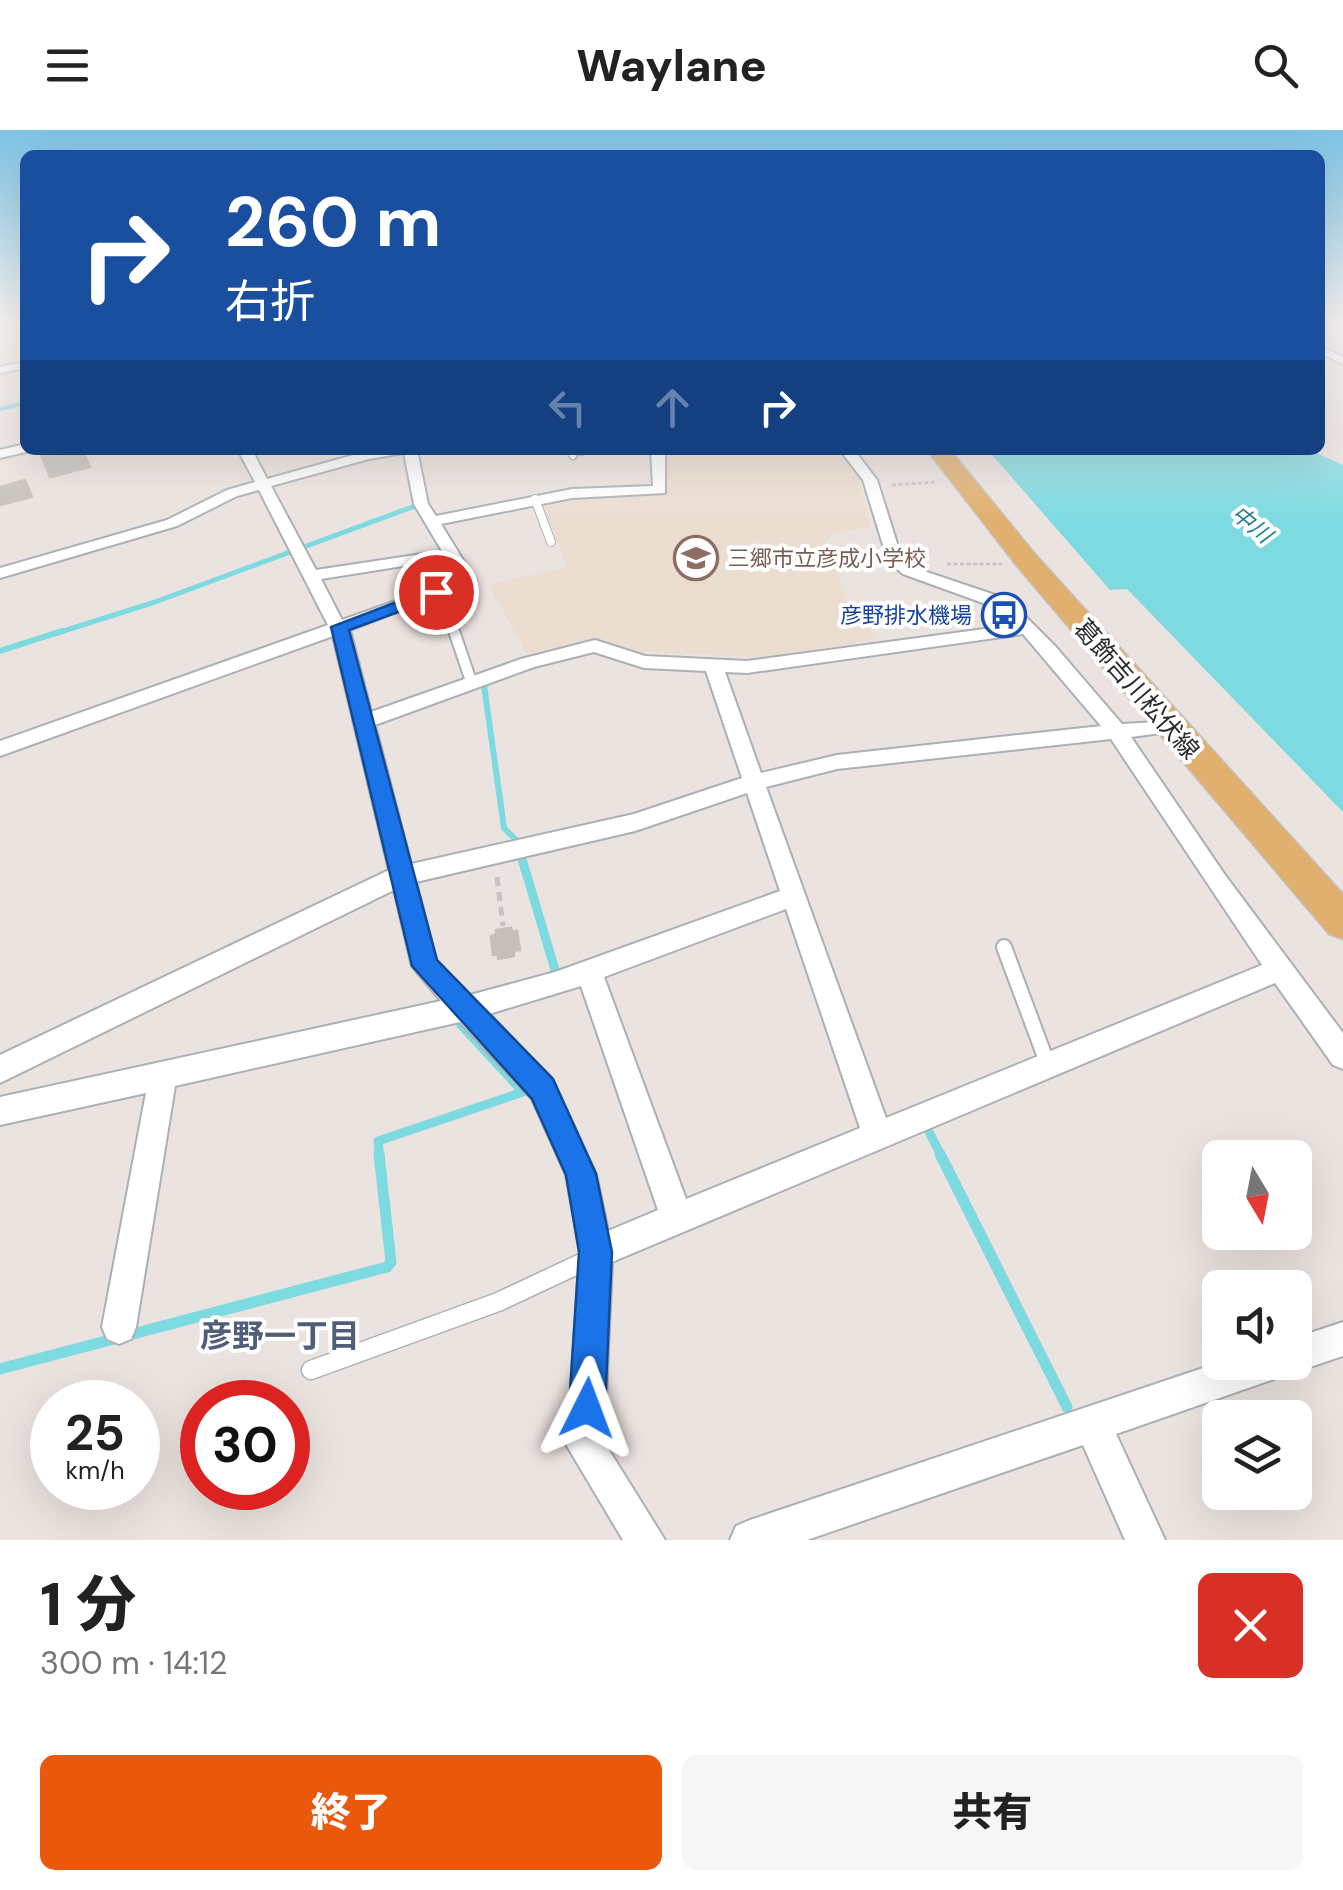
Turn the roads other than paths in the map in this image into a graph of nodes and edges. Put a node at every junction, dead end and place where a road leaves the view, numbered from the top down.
1 (248, 455) edge
2 (364, 455) edge
3 (411, 455) edge
4 (658, 455) edge
5 (851, 455) edge
6 (942, 455) edge
7 (262, 484) junction
8 (535, 499) junction
9 (431, 522) junction
10 (552, 542) dead end
11 (450, 554) junction
12 (0, 573) edge
13 (311, 576) junction
14 (450, 622) dead end
15 (339, 628) junction
16 (1028, 628) junction
17 (713, 666) junction
18 (472, 684) junction
19 (364, 722) junction
20 (1169, 726) junction
21 (1117, 732) junction
22 (0, 749) edge
23 (752, 784) junction
24 (400, 876) junction
25 (793, 896) junction
26 (1343, 922) edge
27 (1004, 947) dead end
28 (1280, 969) junction
29 (590, 972) junction
30 (467, 1008) junction
31 (1343, 1056) edge
32 (1048, 1065) junction
33 (0, 1069) edge
34 (163, 1076) junction
35 (0, 1111) edge
36 (876, 1136) junction
37 (676, 1216) junction
38 (596, 1254) junction
39 (118, 1326) dead end
40 (1343, 1339) edge
41 (1312, 1350) edge
42 (311, 1370) dead end
43 (1222, 1380) edge
44 (1092, 1425) junction
45 (646, 1540) edge
46 (750, 1540) edge
47 (1144, 1540) edge

1 - 7 street
2 - 7 street
3 - 9 street
4 - 8 street
5 - 16 street
6 - 20 main road, 葛飾吉川松伏線
7 - 12 street
7 - 13 street
8 - 9 street
8 - 10 lane
9 - 11 street
11 - 13 street
11 - 15 street
13 - 15 street
14 - 18 lane
15 - 19 street
15 - 22 street
16 - 17 street
16 - 21 street
17 - 18 street
17 - 23 street
18 - 19 street
19 - 24 street
20 - 21 street
20 - 26 main road, 葛飾吉川松伏線
21 - 23 street
21 - 28 street
23 - 24 street
23 - 25 street
24 - 30 street
24 - 33 street
25 - 29 street
25 - 36 street
27 - 32 lane
28 - 31 street
28 - 32 street
29 - 30 street
29 - 37 street
30 - 34 street
30 - 38 street
32 - 36 street
34 - 35 street
34 - 39 street
36 - 37 street
37 - 38 street
38 - 42 lane
38 - 45 street
40 - 41 street
43 - 44 street
44 - 46 street
44 - 47 street

